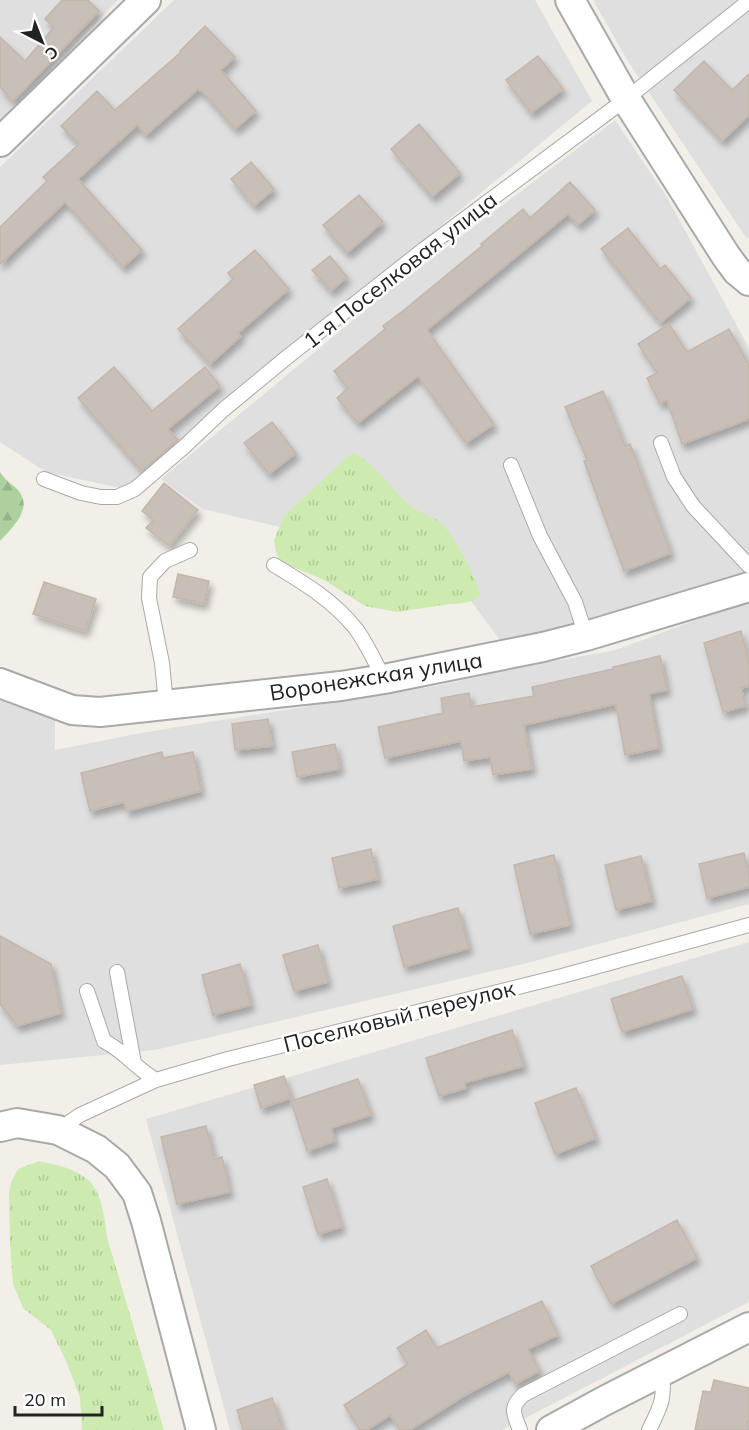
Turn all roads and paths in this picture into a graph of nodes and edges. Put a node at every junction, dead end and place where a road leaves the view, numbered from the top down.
1 (146, 0) edge
2 (570, 0) edge
3 (749, 1) edge
4 (626, 99) junction
5 (0, 142) edge
6 (749, 281) edge
7 (661, 443) dead end
8 (511, 465) dead end
9 (44, 479) dead end
10 (190, 550) dead end
11 (274, 565) dead end
12 (749, 566) edge
13 (749, 587) edge
14 (586, 636) junction
15 (384, 679) junction
16 (0, 683) edge
17 (166, 704) junction
18 (749, 925) edge
19 (117, 972) dead end
20 (87, 991) dead end
21 (134, 1064) junction
22 (156, 1080) junction
23 (0, 1127) edge
24 (58, 1130) junction
25 (680, 1314) dead end
26 (749, 1327) edge
27 (662, 1372) junction
28 (201, 1430) edge
29 (520, 1430) edge
30 (551, 1430) edge
31 (649, 1430) edge

1 - 5 street
2 - 4 street
3 - 4 lane, 1-я Поселковая улица
4 - 6 street
4 - 9 lane, 1-я Поселковая улица
7 - 12 lane
8 - 14 lane
10 - 17 lane
11 - 15 lane
13 - 14 street, Воронежская улица
14 - 15 street, Воронежская улица
15 - 17 street, Воронежская улица
16 - 17 street, Воронежская улица
18 - 22 lane, Поселковый переулок
19 - 21 lane
20 - 21 lane
21 - 22 lane
22 - 24 lane, Поселковый переулок
23 - 24 street
24 - 28 street
25 - 29 lane
26 - 27 street
27 - 30 street
27 - 31 lane

